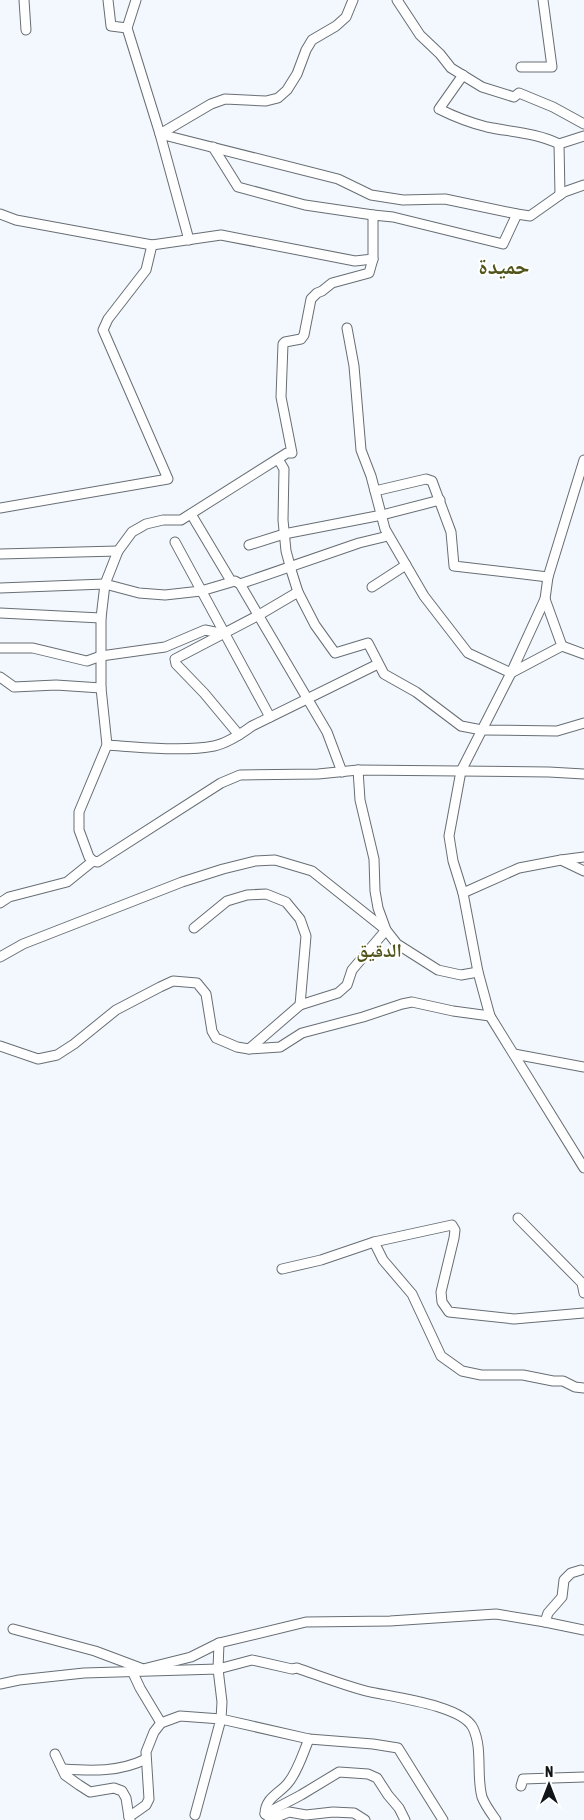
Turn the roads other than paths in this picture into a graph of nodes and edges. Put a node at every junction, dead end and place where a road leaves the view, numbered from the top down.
1 (24, 0) edge
2 (108, 0) edge
3 (136, 0) edge
4 (353, 0) edge
5 (397, 0) edge
6 (542, 0) edge
7 (127, 28) junction
8 (26, 30) dead end
9 (521, 67) dead end
10 (463, 75) junction
11 (584, 124) edge
12 (160, 134) junction
13 (584, 136) edge
14 (560, 144) junction
15 (213, 147) junction
16 (584, 185) edge
17 (560, 195) junction
18 (0, 214) edge
19 (517, 214) junction
20 (373, 215) junction
21 (189, 240) junction
22 (152, 245) junction
23 (373, 259) junction
24 (347, 328) dead end
25 (278, 459) junction
26 (584, 460) edge
27 (375, 491) junction
28 (580, 492) edge
29 (440, 500) junction
30 (0, 508) edge
31 (191, 514) junction
32 (382, 515) junction
33 (284, 534) junction
34 (388, 536) junction
35 (174, 542) dead end
36 (249, 545) dead end
37 (118, 551) junction
38 (0, 554) edge
39 (406, 565) junction
40 (290, 568) junction
41 (548, 576) junction
42 (235, 583) junction
43 (105, 584) junction
44 (372, 587) dead end
45 (0, 588) edge
46 (201, 592) junction
47 (298, 592) junction
48 (545, 599) junction
49 (0, 613) edge
50 (260, 615) junction
51 (102, 618) junction
52 (226, 634) junction
53 (562, 646) junction
54 (0, 648) edge
55 (584, 654) edge
56 (101, 656) junction
57 (378, 664) junction
58 (511, 673) junction
59 (0, 677) edge
60 (101, 688) junction
61 (308, 699) junction
62 (270, 717) junction
63 (584, 723) edge
64 (482, 730) junction
65 (239, 735) junction
66 (107, 745) junction
67 (358, 770) junction
68 (461, 771) junction
69 (342, 772) junction
70 (584, 774) edge
71 (584, 857) edge
72 (561, 860) junction
73 (92, 861) junction
74 (584, 871) edge
75 (462, 893) junction
76 (0, 902) edge
77 (194, 928) dead end
78 (386, 930) junction
79 (0, 957) edge
80 (478, 972) junction
81 (300, 1005) junction
82 (490, 1016) junction
83 (0, 1046) edge
84 (249, 1050) junction
85 (514, 1054) junction
86 (584, 1067) edge
87 (584, 1168) edge
88 (518, 1218) dead end
89 (374, 1242) junction
90 (282, 1269) dead end
91 (584, 1293) edge
92 (584, 1306) edge
93 (584, 1313) edge
94 (584, 1388) edge
95 (581, 1570) dead end
96 (545, 1622) junction
97 (13, 1629) dead end
98 (584, 1630) edge
99 (219, 1643) junction
100 (218, 1669) junction
101 (133, 1672) junction
102 (0, 1684) edge
103 (221, 1719) junction
104 (161, 1723) junction
105 (309, 1739) junction
106 (55, 1754) dead end
107 (146, 1759) junction
108 (63, 1770) junction
109 (584, 1777) edge
110 (520, 1786) dead end
111 (194, 1815) dead end
112 (129, 1818) edge
113 (270, 1818) edge
114 (365, 1820) edge
115 (405, 1820) edge
116 (444, 1820) edge
117 (496, 1820) edge

1 - 8 street
2 - 7 street
3 - 7 street
4 - 12 street
5 - 10 street
6 - 9 street
7 - 12 street
10 - 11 street
10 - 14 street
12 - 15 street
12 - 21 street
13 - 14 street
14 - 17 street
15 - 19 street
15 - 20 street
16 - 17 street
17 - 19 street
18 - 22 street
19 - 20 street
20 - 23 street
21 - 22 street
21 - 23 street
22 - 30 street
23 - 25 street
24 - 27 street
25 - 31 street
25 - 33 street
26 - 28 street
27 - 29 street
27 - 32 street
28 - 41 street
29 - 32 street
29 - 41 street
31 - 37 street
31 - 42 street
32 - 33 street
32 - 34 street
33 - 36 street
33 - 40 street
34 - 39 street
34 - 40 street
35 - 46 street
37 - 38 street
37 - 43 street
39 - 44 street
39 - 58 street
40 - 42 street
40 - 47 street
41 - 48 street
42 - 46 street
42 - 50 street
43 - 45 street
43 - 46 street
43 - 51 street
46 - 52 street
47 - 50 street
47 - 57 street
48 - 53 street
48 - 58 street
49 - 51 street
50 - 52 street
50 - 61 street
51 - 56 street
52 - 56 street
52 - 62 street
52 - 65 street
53 - 55 street
53 - 58 street
54 - 56 street
56 - 60 street
57 - 61 street
57 - 64 street
58 - 64 street
59 - 60 street
60 - 66 street
61 - 62 street
61 - 69 street
62 - 65 street
63 - 64 street
64 - 68 street
65 - 66 street
66 - 73 street
67 - 68 street
67 - 69 street
67 - 78 street
68 - 70 street
68 - 75 street
69 - 73 street
71 - 72 street
72 - 74 street
72 - 75 street
73 - 76 street
75 - 80 street
77 - 81 street
78 - 79 street
78 - 80 street
78 - 81 street
80 - 82 street
81 - 84 street
82 - 84 street
82 - 85 street
83 - 84 street
85 - 86 street
85 - 87 street
88 - 91 street
89 - 90 street
89 - 93 street
89 - 94 street
92 - 93 street
95 - 96 street
96 - 98 street
96 - 99 street
97 - 99 street
99 - 100 street
100 - 101 street
100 - 103 street
100 - 117 street
101 - 102 street
101 - 104 street
103 - 104 street
103 - 105 street
103 - 111 street
104 - 107 street
105 - 113 street
105 - 116 street
106 - 108 street
107 - 108 street
107 - 112 street
108 - 112 street
109 - 110 street
113 - 114 street
113 - 115 street

